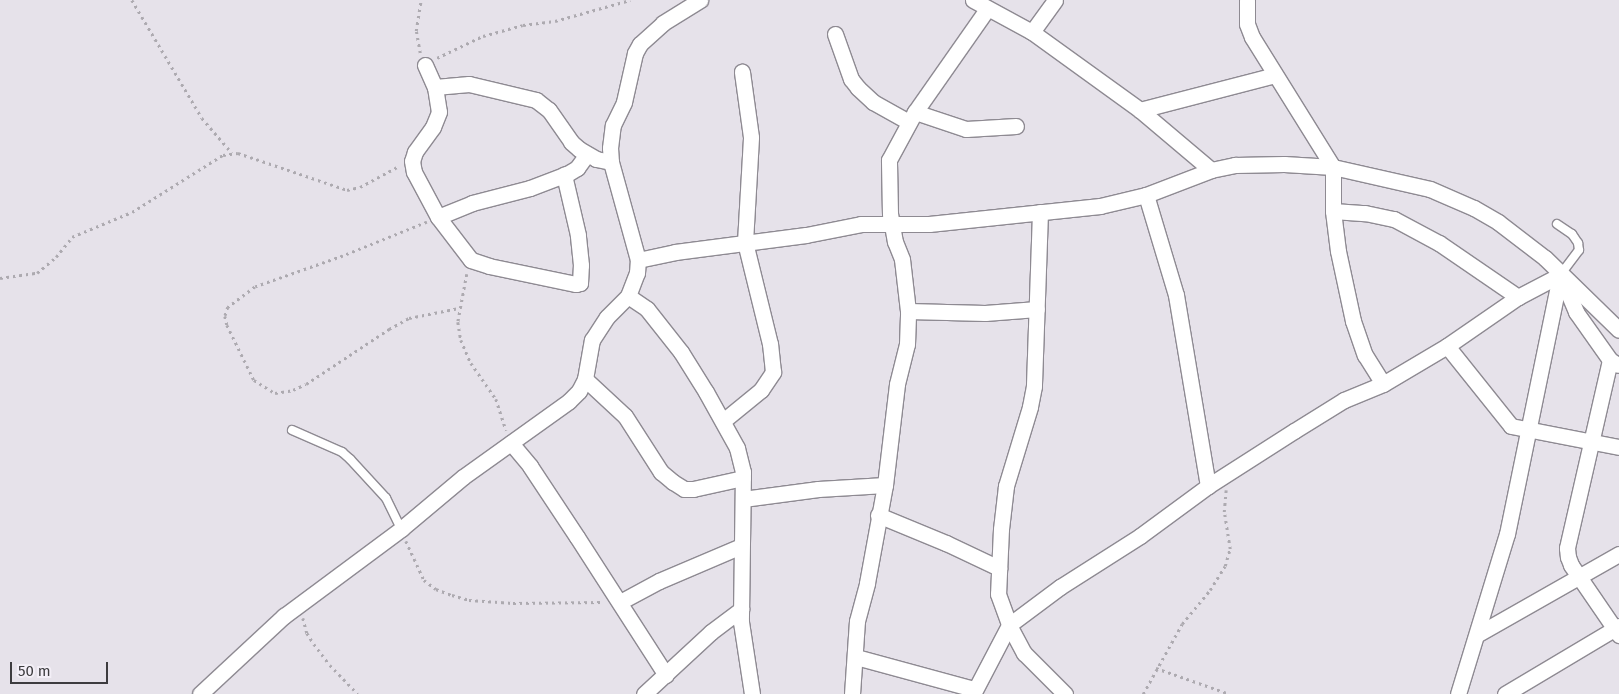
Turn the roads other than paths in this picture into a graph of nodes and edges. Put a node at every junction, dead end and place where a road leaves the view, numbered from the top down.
1 (700, 0) edge
2 (973, 0) edge
3 (1056, 0) edge
4 (1247, 0) edge
5 (987, 9) junction
6 (1032, 32) junction
7 (835, 34) dead end
8 (425, 66) road end
9 (742, 72) dead end
10 (1275, 75) junction
11 (435, 87) junction
12 (1140, 110) junction
13 (912, 117) junction
14 (1016, 126) dead end
15 (587, 154) junction
16 (611, 162) junction
17 (1333, 167) junction
18 (1211, 170) junction
19 (564, 175) junction
20 (1146, 195) junction
21 (1333, 211) junction
22 (1040, 212) junction
23 (438, 217) junction
24 (1557, 224) dead end
25 (892, 226) junction
26 (745, 242) junction
27 (638, 260) junction
28 (1560, 275) junction
29 (628, 296) junction
30 (1518, 297) junction
31 (1037, 309) junction
32 (908, 311) junction
33 (1619, 330) edge
34 (1447, 346) junction
35 (1614, 362) edge
36 (585, 379) junction
37 (1383, 384) junction
38 (723, 421) junction
39 (292, 430) dead end
40 (1528, 430) junction
41 (1591, 441) junction
42 (511, 443) junction
43 (1619, 447) edge
44 (743, 478) junction
45 (885, 485) junction
46 (1208, 486) junction
47 (742, 499) junction
48 (878, 515) junction
49 (401, 529) junction
50 (742, 546) junction
51 (1619, 554) edge
52 (999, 568) junction
53 (1580, 577) junction
54 (620, 602) junction
55 (741, 609) junction
56 (1009, 625) junction
57 (1618, 630) edge
58 (1478, 634) junction
59 (856, 657) junction
60 (666, 675) junction
61 (973, 691) edge
62 (200, 694) edge
63 (644, 694) edge
64 (752, 694) edge
65 (852, 694) edge
66 (1065, 694) edge
67 (1458, 694) edge
68 (1505, 694) edge

1 - 16 street
2 - 5 street
3 - 6 street
4 - 10 street
5 - 6 street
5 - 13 street
6 - 12 street
7 - 13 street
8 - 11 street
9 - 26 street
10 - 12 street
10 - 17 street
11 - 15 street
11 - 23 street
12 - 18 street
13 - 14 street
13 - 25 street
15 - 16 street
15 - 19 street
16 - 27 street
17 - 18 street
17 - 21 street
17 - 28 street
18 - 20 street
19 - 23 street
19 - 23 street
20 - 22 street
20 - 46 street
21 - 30 street
21 - 37 street
22 - 25 street
22 - 31 street
24 - 28 lane
25 - 26 street
25 - 32 street
26 - 27 street
26 - 38 street
27 - 29 street
28 - 30 street
28 - 33 street
28 - 35 street
28 - 40 street
29 - 36 street
29 - 38 street
30 - 34 street
31 - 32 street
31 - 52 street
32 - 45 street
34 - 37 street
34 - 40 street
35 - 41 street
36 - 42 street
36 - 44 street
37 - 46 street
38 - 44 street
39 - 49 lane
40 - 41 street
40 - 58 street
41 - 43 street
41 - 53 street
42 - 49 street
42 - 54 street
44 - 47 street
45 - 47 street
45 - 48 street
46 - 56 street
47 - 50 street
48 - 52 street
48 - 59 street
49 - 62 street
50 - 54 street
50 - 55 street
51 - 53 street
52 - 56 street
53 - 57 street
53 - 58 street
54 - 60 street
55 - 60 street
55 - 64 street
56 - 61 street
56 - 66 street
57 - 68 street
58 - 67 street
59 - 61 street
59 - 65 street
60 - 63 street

